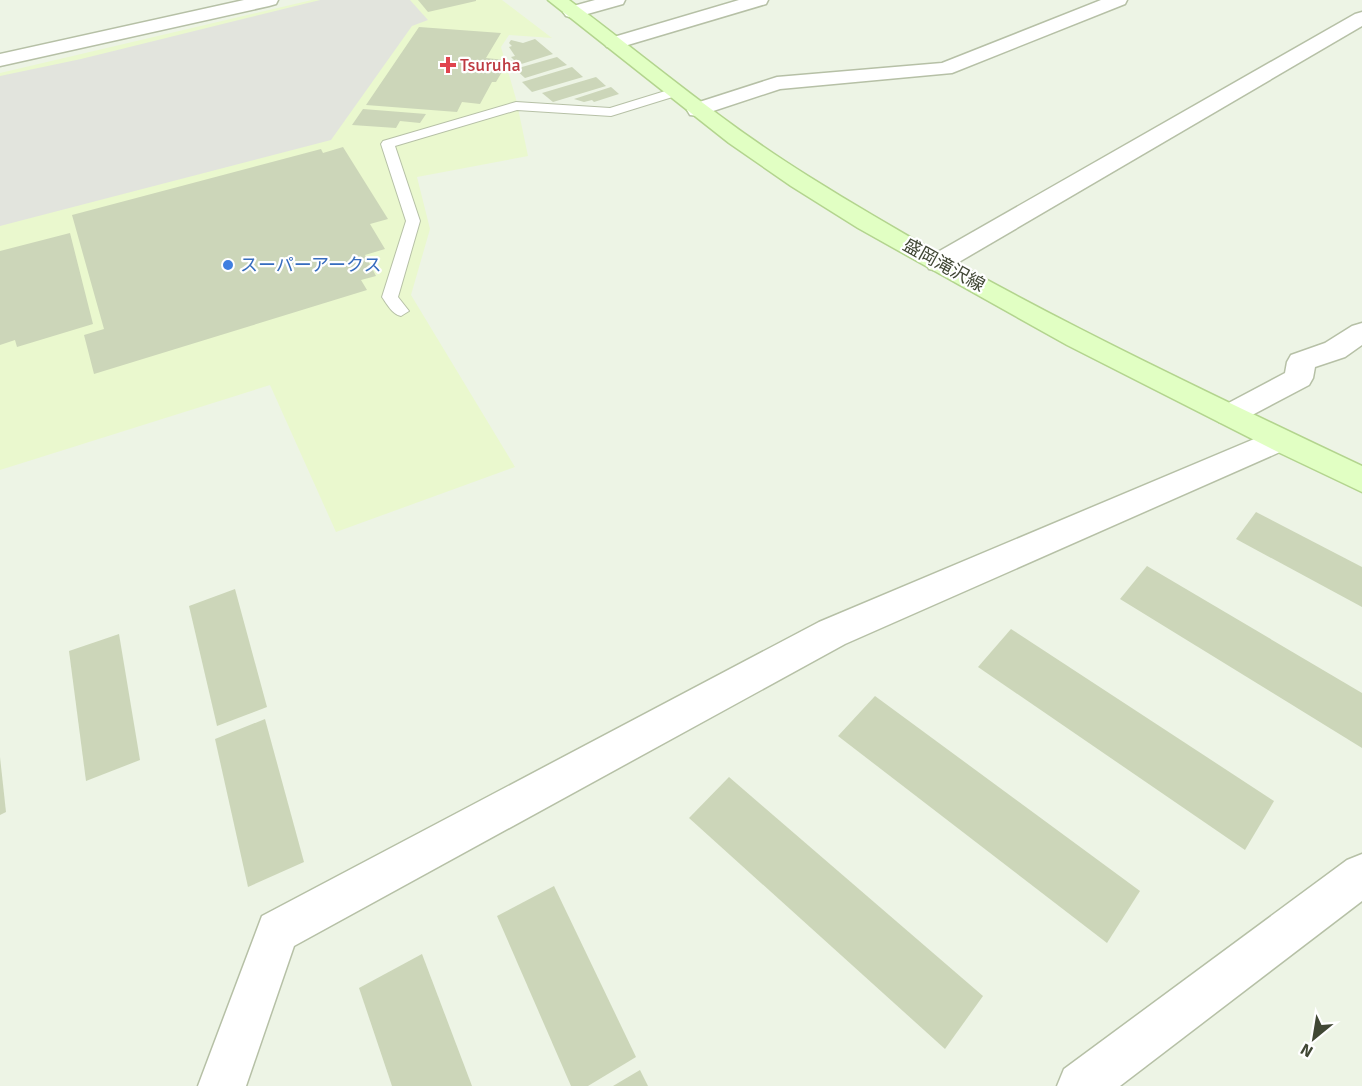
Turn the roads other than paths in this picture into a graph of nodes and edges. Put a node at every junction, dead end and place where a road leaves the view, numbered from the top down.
1 (269, 0) edge
2 (616, 0) edge
3 (759, 0) edge
4 (1118, 0) edge
5 (565, 6) edge
6 (1362, 18) edge
7 (614, 43) junction
8 (0, 60) edge
9 (675, 92) junction
10 (698, 110) junction
11 (938, 263) junction
12 (401, 311) dead end
13 (1362, 332) edge
14 (1229, 415) junction
15 (1278, 440) junction
16 (1362, 480) edge
17 (1362, 875) edge
18 (222, 1086) edge
19 (1081, 1086) edge

1 - 8 street
2 - 5 street
3 - 7 street
4 - 10 street
5 - 7 main road, 盛岡滝沢線
6 - 11 street
7 - 9 main road, 盛岡滝沢線
9 - 10 main road, 盛岡滝沢線
9 - 12 lane
10 - 11 main road, 盛岡滝沢線
11 - 14 main road, 盛岡滝沢線
13 - 14 street
14 - 15 main road, 盛岡滝沢線
15 - 16 main road, 盛岡滝沢線
15 - 18 street
17 - 19 street

